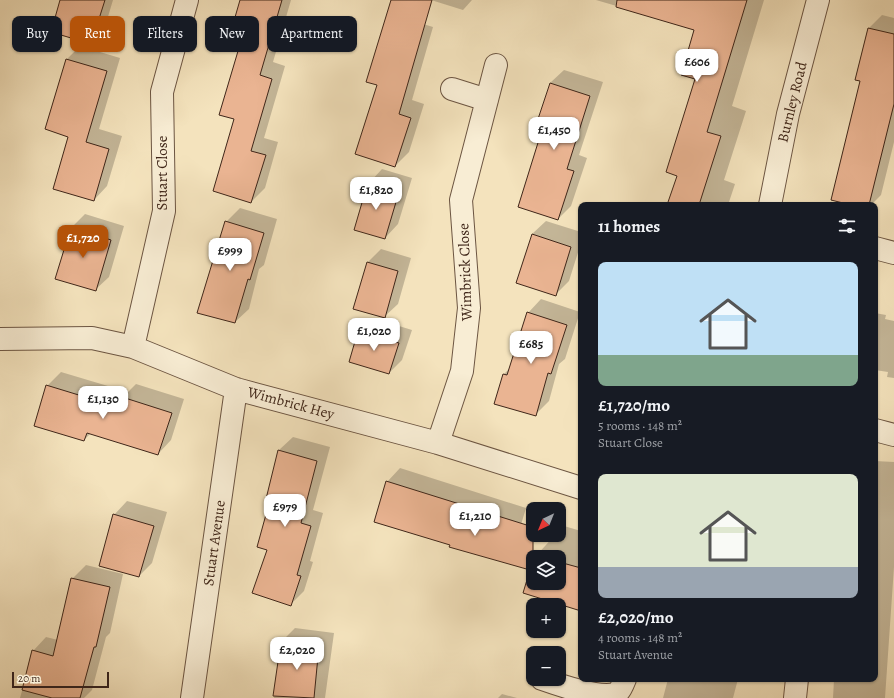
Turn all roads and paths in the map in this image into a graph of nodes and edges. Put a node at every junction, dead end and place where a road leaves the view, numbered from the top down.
1 (187, 0) edge
2 (818, 0) edge
3 (496, 65) dead end
4 (452, 89) dead end
5 (487, 100) junction
6 (771, 202) edge
7 (878, 249) edge
8 (894, 253) edge
9 (0, 339) edge
10 (133, 346) junction
11 (236, 389) junction
12 (878, 431) edge
13 (894, 435) edge
14 (438, 443) junction
15 (578, 487) edge
16 (624, 682) edge
17 (797, 682) edge
18 (561, 686) edge
19 (192, 698) edge
20 (795, 698) edge

1 - 10 street, Stuart Close
2 - 6 street, Burnley Road
3 - 5 street, Wimbrick Close
4 - 5 street
5 - 14 street, Wimbrick Close
7 - 8 street
9 - 10 street, Wimbrick Hey
10 - 11 street, Wimbrick Hey
11 - 14 street, Wimbrick Hey
11 - 19 street, Stuart Avenue
12 - 13 street
14 - 15 street, Wimbrick Hey
16 - 18 street
17 - 20 street

